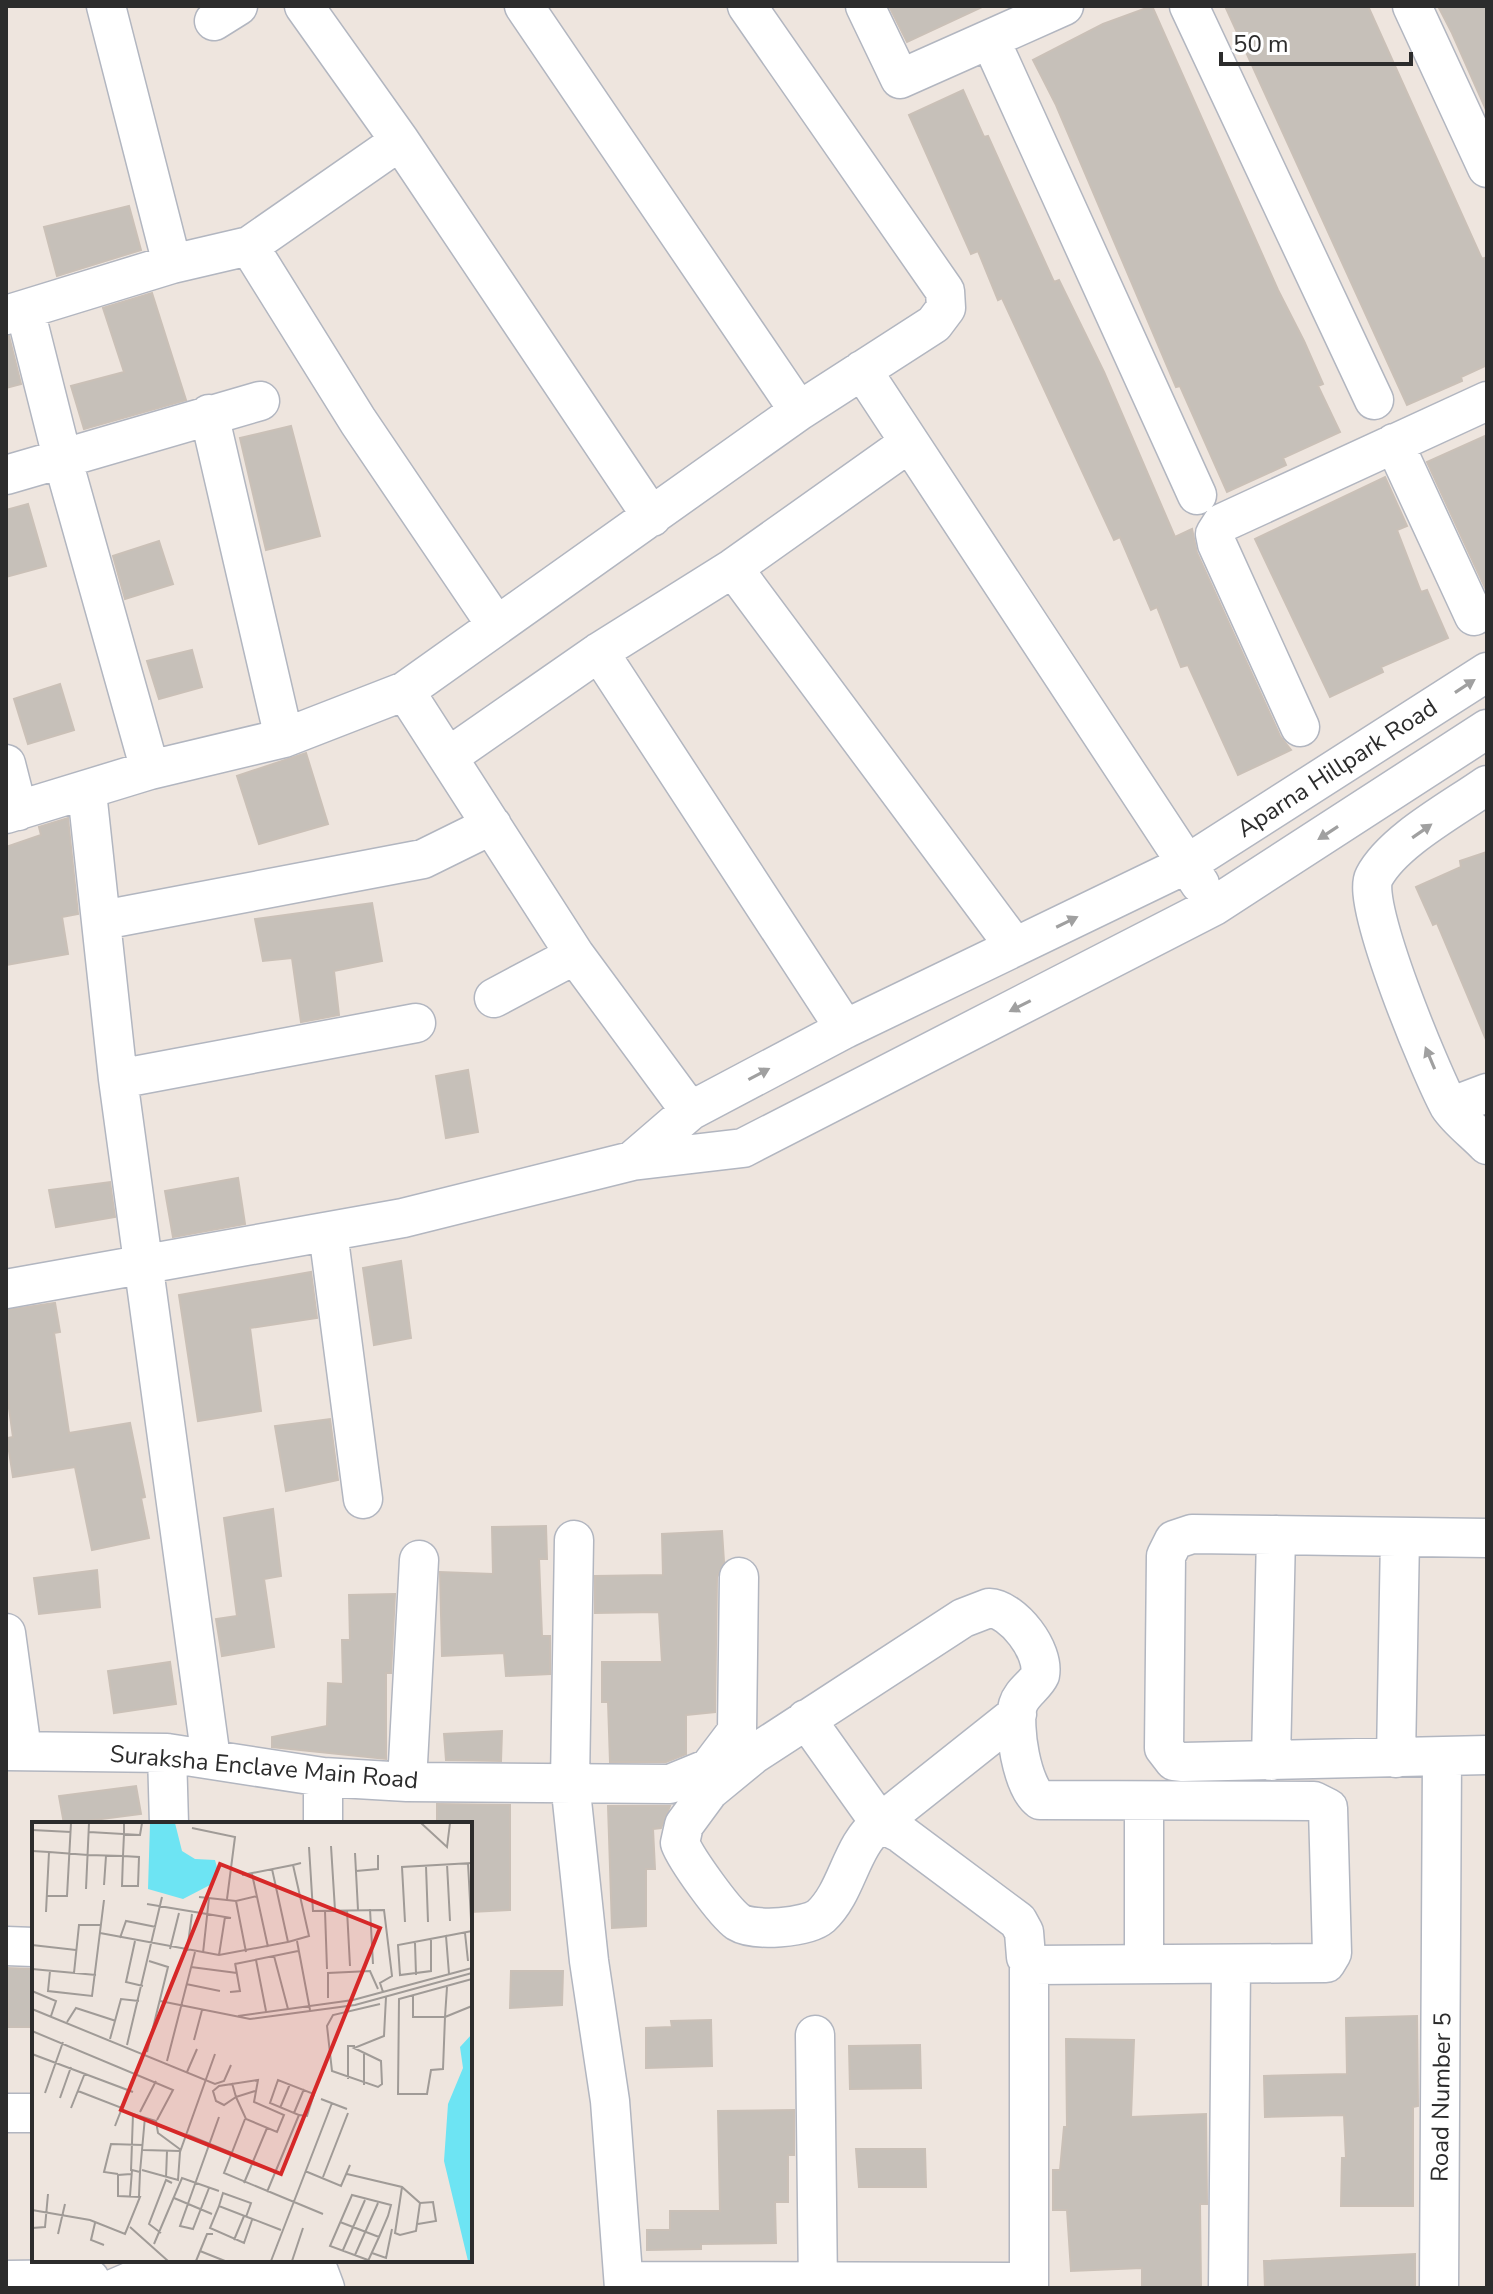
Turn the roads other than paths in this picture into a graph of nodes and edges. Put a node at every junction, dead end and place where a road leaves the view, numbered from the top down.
1 (106, 6) edge
2 (304, 6) edge
3 (524, 6) edge
4 (747, 6) edge
5 (865, 6) edge
6 (1064, 6) edge
7 (1189, 6) edge
8 (1412, 6) edge
9 (990, 39) junction
10 (400, 141) junction
11 (1487, 168) edge
12 (249, 246) junction
13 (172, 264) junction
14 (16, 312) edge
15 (862, 370) junction
16 (1374, 400) dead end
17 (260, 401) dead end
18 (1487, 401) edge
19 (799, 411) junction
20 (209, 414) junction
21 (909, 443) junction
22 (1394, 443) junction
23 (62, 457) junction
24 (6, 475) edge
25 (1197, 495) dead end
26 (652, 517) junction
27 (733, 568) junction
28 (1474, 616) dead end
29 (496, 625) junction
30 (599, 652) junction
31 (1487, 672) edge
32 (405, 691) junction
33 (1300, 727) dead end
34 (1487, 729) edge
35 (284, 738) junction
36 (448, 757) junction
37 (6, 764) edge
38 (150, 770) junction
39 (1487, 785) edge
40 (87, 792) junction
41 (12, 812) edge
42 (492, 825) junction
43 (1187, 864) junction
44 (1214, 906) junction
45 (103, 920) junction
46 (1015, 947) junction
47 (575, 955) junction
48 (494, 998) dead end
49 (416, 1023) dead end
50 (845, 1029) junction
51 (118, 1079) junction
52 (1487, 1093) edge
53 (1450, 1107) junction
54 (690, 1111) junction
55 (1487, 1145) edge
56 (632, 1161) junction
57 (328, 1232) junction
58 (142, 1266) junction
59 (6, 1289) edge
60 (363, 1499) dead end
61 (1276, 1535) junction
62 (1400, 1537) junction
63 (1487, 1538) edge
64 (574, 1540) dead end
65 (419, 1560) dead end
66 (739, 1577) dead end
67 (6, 1633) edge
68 (1017, 1714) junction
69 (806, 1719) junction
70 (745, 1742) junction
71 (14, 1750) edge
72 (167, 1753) junction
73 (1487, 1755) edge
74 (1442, 1757) junction
75 (1396, 1758) junction
76 (211, 1759) junction
77 (1271, 1761) junction
78 (323, 1777) junction
79 (407, 1782) junction
80 (570, 1782) junction
81 (925, 1787) junction
82 (1144, 1802) junction
83 (169, 1822) edge
84 (323, 1822) edge
85 (880, 1823) junction
86 (924, 1851) junction
87 (6, 1946) edge
88 (32, 1947) edge
89 (1029, 1962) junction
90 (1144, 1964) junction
91 (1231, 1965) junction
92 (815, 2035) dead end
93 (6, 2113) edge
94 (32, 2113) edge
95 (326, 2270) edge
96 (6, 2280) edge
97 (223, 2281) edge
98 (103, 2284) edge
99 (625, 2284) edge
100 (818, 2285) edge
101 (1029, 2285) edge
102 (1228, 2288) edge
103 (1439, 2288) edge

1 - 13 street
2 - 10 street
3 - 19 street
4 - 15 street
5 - 9 street
6 - 9 street
7 - 16 street
8 - 11 street
9 - 25 street
10 - 12 street
10 - 26 street
12 - 13 street
12 - 29 street
13 - 14 street
14 - 23 street
15 - 19 street
15 - 21 street
17 - 20 street
18 - 22 street
19 - 26 street
20 - 23 street
20 - 35 street
21 - 27 street
21 - 43 street
22 - 28 street
22 - 33 street
23 - 24 street
23 - 38 street
26 - 29 street
27 - 30 street
27 - 46 street
29 - 32 street
30 - 36 street
30 - 50 street
43 -> 31 street, Aparna Hillpark Road
32 - 35 street
32 - 36 street
34 -> 44 street, Aparna Hillpark Road
35 - 38 street
36 - 42 street
37 - 41 street
38 - 40 street
53 -> 39 street
40 - 41 street
40 - 45 street
42 - 45 street
42 - 47 street
43 - 44 street
46 -> 43 street, Aparna Hillpark Road
44 -> 56 street, Aparna Hillpark Road
45 - 51 street
46 - 50 street, Aparna Hillpark Road
47 - 48 street
47 - 54 street
49 - 51 street
54 -> 50 street, Aparna Hillpark Road
51 - 58 street
52 - 53 street
53 - 55 street
54 - 56 street, Aparna Hillpark Road
56 - 57 street, Aparna Hillpark Road
57 - 58 street, Aparna Hillpark Road
57 - 60 street
58 - 59 street, Aparna Hillpark Road
58 - 76 street
61 - 62 street
61 - 77 street
61 - 77 street
62 - 63 street
62 - 75 street
64 - 80 street
65 - 79 street
66 - 70 street
67 - 71 street
68 - 69 street
68 - 81 street
68 - 82 street
69 - 70 street
69 - 85 street
70 - 80 street, Suraksha Enclave Main Road
70 - 85 street
71 - 72 street, Suraksha Enclave Main Road
72 - 76 street, Suraksha Enclave Main Road
72 - 83 street
73 - 74 street
74 - 75 street
74 - 103 street, Road Number 5
75 - 77 street
76 - 78 street, Suraksha Enclave Main Road
78 - 79 street, Suraksha Enclave Main Road
78 - 84 street
79 - 80 street, Suraksha Enclave Main Road
80 - 99 street
81 - 85 street
81 - 86 street
82 - 90 street
82 - 91 street
85 - 86 street
86 - 89 street
87 - 88 street
89 - 90 street
89 - 101 street
90 - 91 street
91 - 102 street
92 - 100 street
93 - 94 street
95 - 97 street
96 - 98 street
97 - 98 street
99 - 100 street
100 - 101 street

